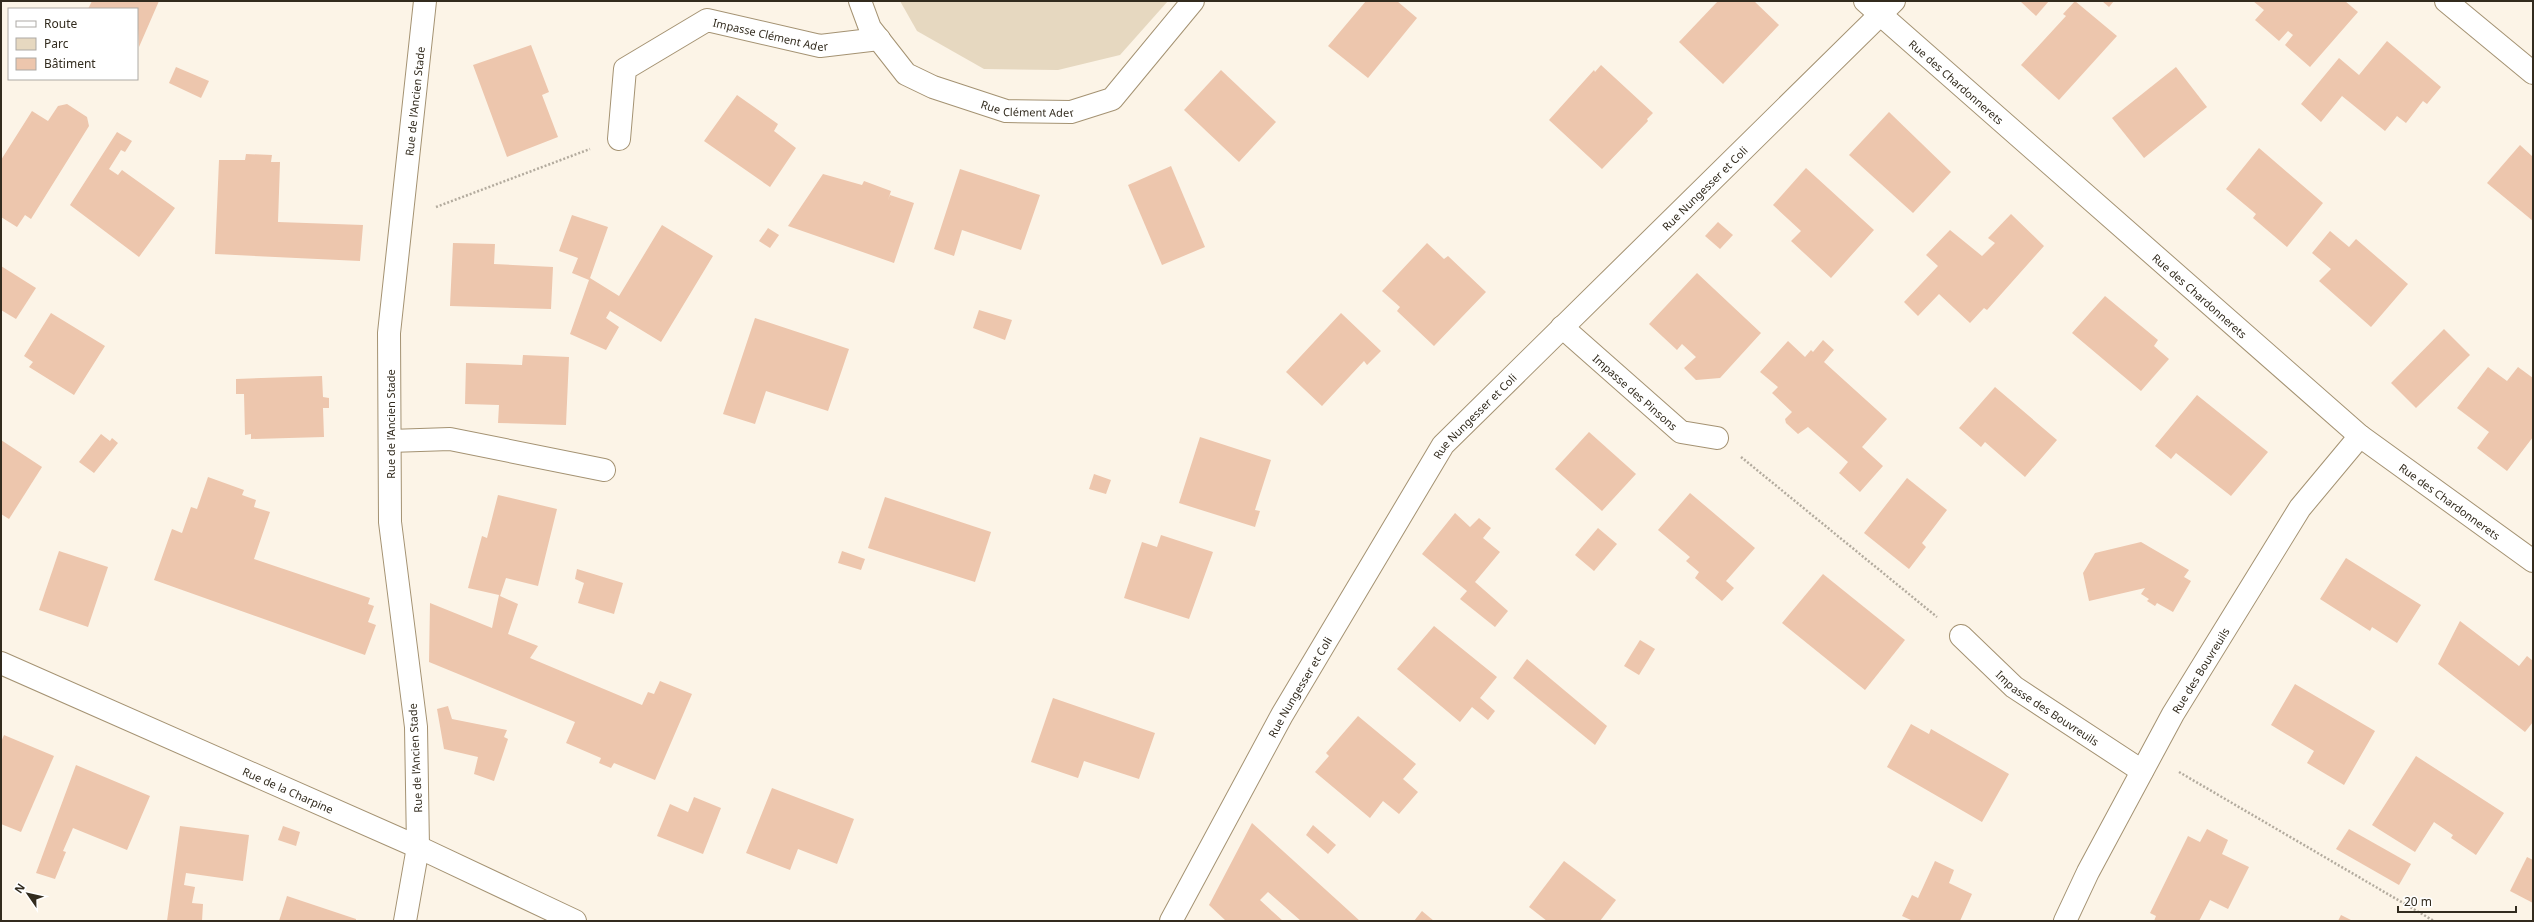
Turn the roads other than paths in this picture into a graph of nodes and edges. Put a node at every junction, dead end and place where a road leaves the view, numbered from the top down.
1 (425, 1) edge
2 (860, 1) edge
3 (1193, 1) edge
4 (2446, 1) edge
5 (1880, 5) edge
6 (879, 39) junction
7 (2533, 73) edge
8 (619, 139) road end
9 (1562, 327) junction
10 (2360, 436) junction
11 (1717, 438) road end
12 (390, 441) junction
13 (604, 470) dead end
14 (2533, 561) edge
15 (1961, 636) road end
16 (1, 663) edge
17 (2146, 763) junction
18 (418, 847) junction
19 (405, 921) edge
20 (575, 921) edge
21 (1171, 921) edge
22 (2065, 921) edge

1 - 12 street, Rue de l’Ancien Stade
2 - 6 street, Rue Clément Ader
3 - 6 street, Rue Clément Ader
4 - 7 street
5 - 9 street, Rue Nungesser et Coli
5 - 10 street, Rue des Chardonnerets
6 - 8 street, Impasse Clément Ader
9 - 11 street, Impasse des Pinsons
9 - 21 street, Rue Nungesser et Coli
10 - 14 street, Rue des Chardonnerets
10 - 17 street, Rue des Bouvreuils
12 - 13 street
12 - 18 street, Rue de l’Ancien Stade
15 - 17 street, Impasse des Bouvreuils
16 - 18 street, Rue de la Charpine
17 - 22 street, Rue des Bouvreuils
18 - 19 street, Rue de l’Ancien Stade
18 - 20 street, Rue de la Charpine

